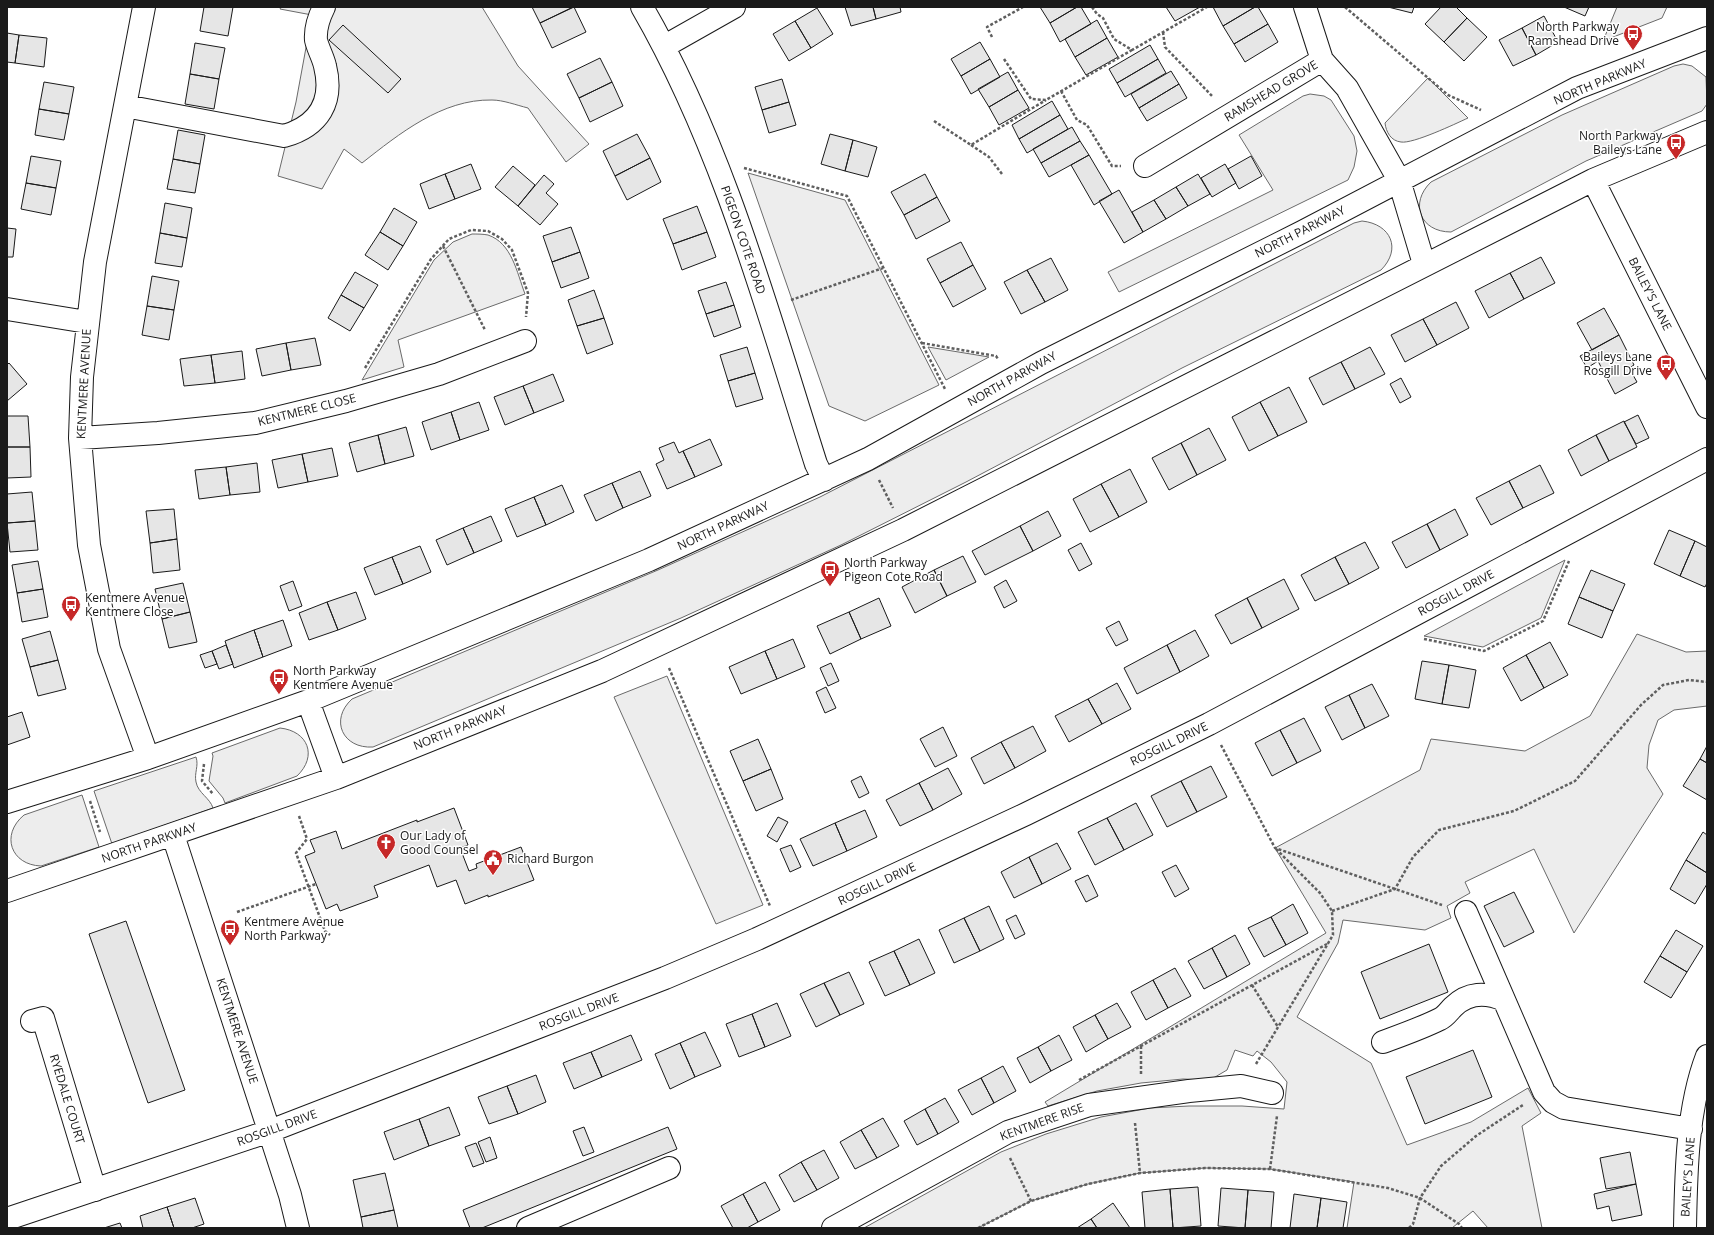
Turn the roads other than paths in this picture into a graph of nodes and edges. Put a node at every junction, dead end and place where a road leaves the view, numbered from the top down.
1 (324, 7) edge
2 (642, 7) edge
3 (734, 7) edge
4 (1305, 7) edge
5 (139, 8) edge
6 (1707, 38) edge
7 (665, 46) junction
8 (1322, 60) junction
9 (125, 106) junction
10 (1707, 132) edge
11 (1145, 166) road end
12 (1399, 180) junction
13 (1593, 180) junction
14 (1424, 264) junction
15 (7, 309) edge
16 (87, 322) junction
17 (525, 341) road end
18 (1705, 400) edge
19 (80, 438) junction
20 (1707, 459) edge
21 (824, 480) junction
22 (308, 702) junction
23 (148, 758) junction
24 (336, 778) junction
25 (7, 802) edge
26 (173, 835) junction
27 (7, 891) edge
28 (1466, 912) road end
29 (1504, 1000) junction
30 (32, 1021) dead end
31 (1383, 1042) dead end
32 (1707, 1056) edge
33 (1272, 1093) road end
34 (1691, 1129) junction
35 (270, 1131) junction
36 (669, 1168) dead end
37 (95, 1190) junction
38 (7, 1219) edge
39 (298, 1228) edge
40 (528, 1228) edge
41 (833, 1228) edge
42 (1685, 1228) edge

1 - 9 street
2 - 7 street, PIGEON COTE ROAD
3 - 7 street
4 - 8 street
5 - 9 street, KENTMERE AVENUE
6 - 12 street, NORTH PARKWAY
7 - 21 street, PIGEON COTE ROAD
8 - 11 street, RAMSHEAD GROVE
8 - 12 street, RAMSHEAD GROVE
9 - 16 street, KENTMERE AVENUE
10 - 13 street, NORTH PARKWAY
12 - 14 street, RAMSHEAD GROVE
12 - 21 street, NORTH PARKWAY
13 - 14 street, NORTH PARKWAY
13 - 18 street, BAILEY'S LANE
14 - 24 street, NORTH PARKWAY
15 - 16 street
16 - 19 street, KENTMERE AVENUE
17 - 19 street, KENTMERE CLOSE
19 - 23 street, KENTMERE AVENUE
20 - 35 street, ROSGILL DRIVE
21 - 22 street, NORTH PARKWAY
22 - 23 street, NORTH PARKWAY
22 - 24 street
23 - 25 street, NORTH PARKWAY
24 - 26 street, NORTH PARKWAY
26 - 27 street, NORTH PARKWAY
26 - 35 street, KENTMERE AVENUE
28 - 29 street
29 - 31 street
29 - 34 street
30 - 37 street, RYEDALE COURT
32 - 34 street, BAILEY'S LANE
33 - 41 street, KENTMERE RISE
34 - 42 street, BAILEY'S LANE
35 - 37 street, ROSGILL DRIVE
35 - 39 street, KENTMERE AVENUE
36 - 40 street
37 - 38 street, ROSGILL DRIVE

